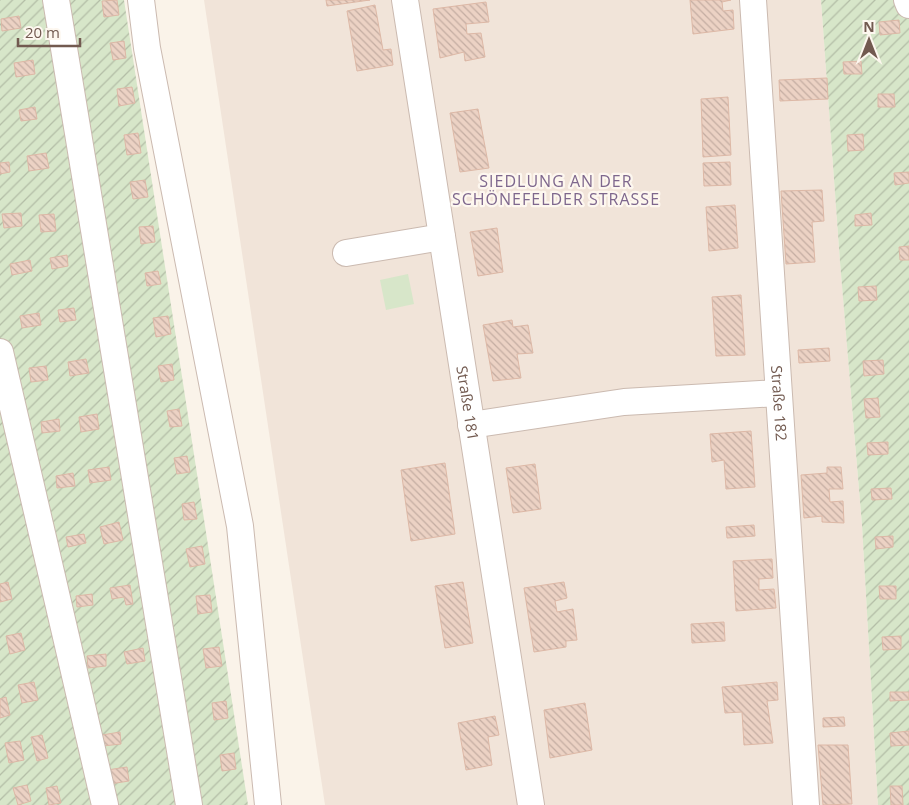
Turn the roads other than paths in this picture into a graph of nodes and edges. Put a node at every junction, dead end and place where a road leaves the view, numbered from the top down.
1 (56, 0) edge
2 (141, 0) edge
3 (405, 0) edge
4 (753, 0) edge
5 (907, 0) edge
6 (909, 5) edge
7 (442, 237) junction
8 (346, 253) dead end
9 (0, 352) edge
10 (778, 393) junction
11 (471, 425) junction
12 (105, 805) edge
13 (190, 805) edge
14 (268, 805) edge
15 (531, 805) edge
16 (806, 805) edge

1 - 13 lane
2 - 14 lane
3 - 7 lane, Straße 181
4 - 10 lane, Straße 182
5 - 6 lane
7 - 8 lane
7 - 11 lane, Straße 181
9 - 12 lane
10 - 11 lane
10 - 16 lane, Straße 182
11 - 15 lane, Straße 181

